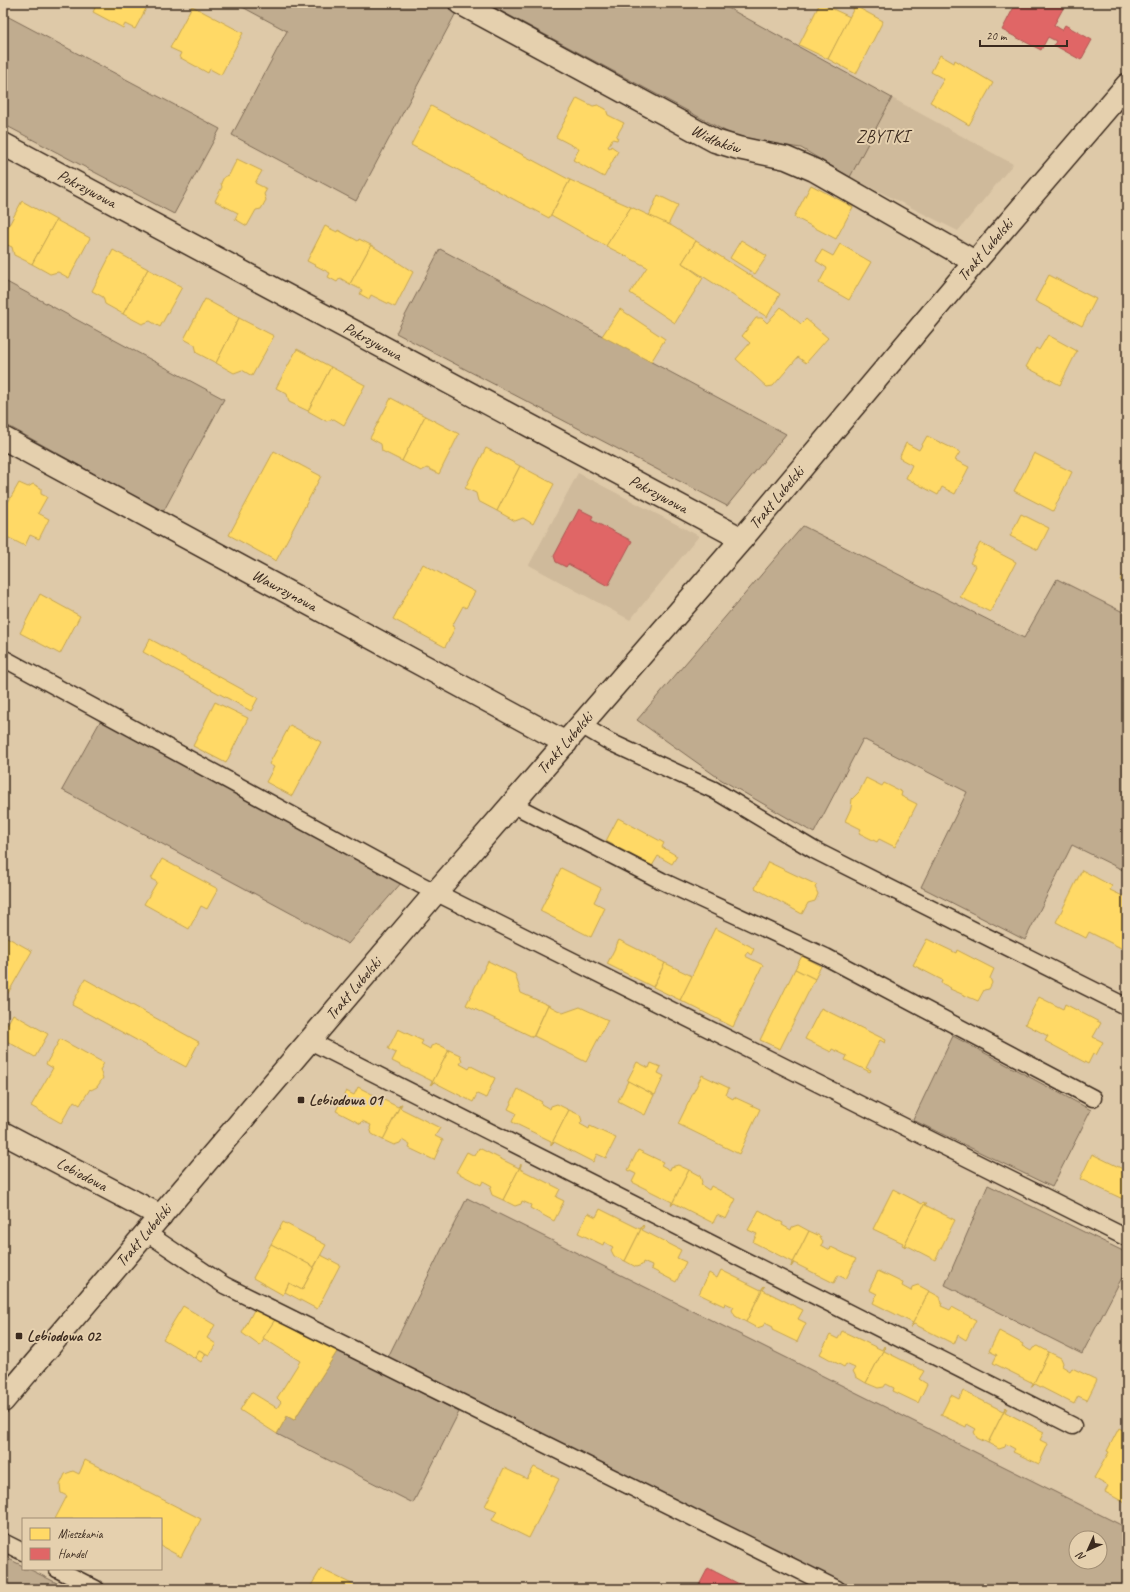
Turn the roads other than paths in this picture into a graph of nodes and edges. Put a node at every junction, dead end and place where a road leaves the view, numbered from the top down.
1 (460, 3) edge
2 (1127, 85) edge
3 (3, 144) edge
4 (975, 262) junction
5 (3, 438) edge
6 (742, 539) junction
7 (3, 658) edge
8 (581, 725) junction
9 (566, 742) junction
10 (512, 804) junction
11 (436, 892) junction
12 (1127, 1007) edge
13 (310, 1041) junction
14 (1093, 1098) dead end
15 (3, 1133) edge
16 (161, 1216) junction
17 (147, 1233) junction
18 (1127, 1238) edge
19 (3, 1401) edge
20 (1073, 1426) dead end
21 (3, 1542) edge
22 (22, 1552) edge
23 (59, 1570) edge
24 (96, 1589) edge
25 (837, 1589) edge

1 - 4 street, Widłaków
2 - 4 street, Trakt Lubelski
3 - 6 street, Pokrzywowa
4 - 6 street, Trakt Lubelski
5 - 9 street, Wawrzynowa
6 - 8 street, Trakt Lubelski
7 - 11 lane
8 - 9 street, Trakt Lubelski
8 - 12 lane
9 - 10 street, Trakt Lubelski
10 - 11 street, Trakt Lubelski
10 - 14 lane
11 - 13 street, Trakt Lubelski
11 - 18 lane
13 - 16 street, Trakt Lubelski
13 - 20 lane
15 - 16 street, Lebiodowa
16 - 17 street, Trakt Lubelski
17 - 19 street, Trakt Lubelski
17 - 25 lane
21 - 22 lane
23 - 24 lane

